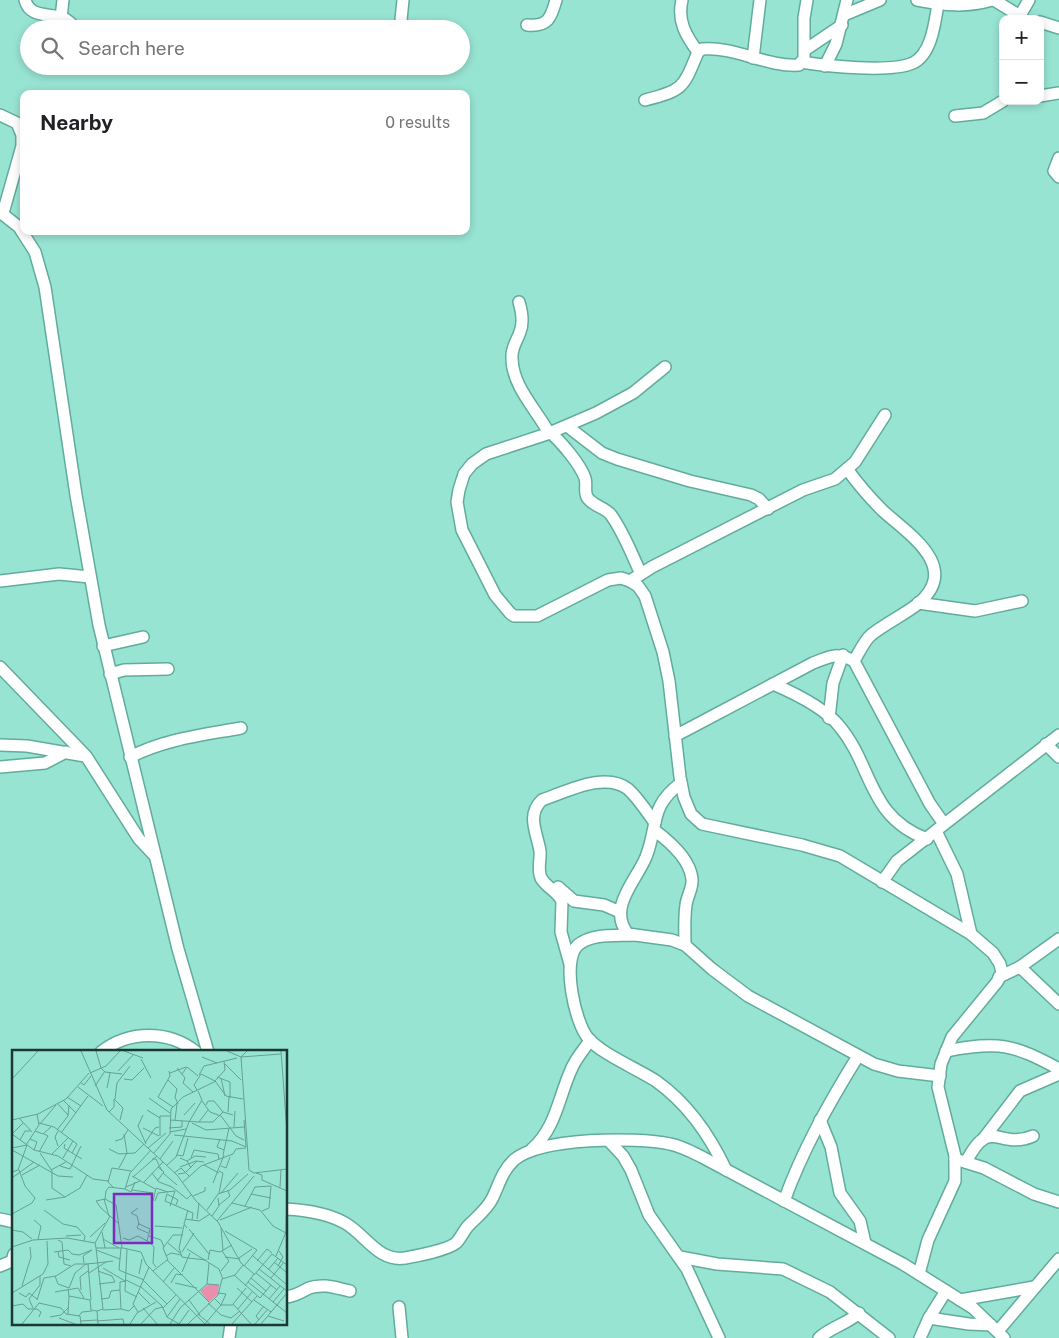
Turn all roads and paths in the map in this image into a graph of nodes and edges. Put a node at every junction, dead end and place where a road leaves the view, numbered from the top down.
1 (25, 0) edge
2 (63, 0) edge
3 (403, 0) edge
4 (556, 0) edge
5 (682, 0) edge
6 (760, 0) edge
7 (807, 0) edge
8 (847, 0) edge
9 (880, 0) edge
10 (917, 0) edge
11 (993, 0) edge
12 (1029, 0) edge
13 (938, 4) junction
14 (1019, 15) edge
15 (1023, 15) edge
16 (61, 18) junction
17 (64, 20) edge
18 (401, 20) edge
19 (843, 20) junction
20 (1044, 23) edge
21 (527, 25) dead end
22 (1059, 28) edge
23 (805, 50) junction
24 (698, 52) junction
25 (753, 58) junction
26 (801, 62) junction
27 (825, 66) junction
28 (1059, 93) edge
29 (1044, 95) edge
30 (645, 100) dead end
31 (999, 103) edge
32 (0, 115) edge
33 (956, 116) dead end
34 (20, 130) edge
35 (20, 152) edge
36 (1059, 158) edge
37 (1059, 177) edge
38 (1, 212) edge
39 (20, 227) edge
40 (25, 235) edge
41 (519, 302) dead end
42 (665, 367) dead end
43 (885, 415) dead end
44 (566, 426) junction
45 (550, 433) junction
46 (847, 469) junction
47 (768, 509) junction
48 (641, 574) junction
49 (90, 577) junction
50 (0, 581) edge
51 (630, 581) junction
52 (1022, 601) dead end
53 (918, 603) junction
54 (143, 637) dead end
55 (103, 646) junction
56 (843, 655) junction
57 (854, 661) junction
58 (0, 667) edge
59 (168, 668) dead end
60 (110, 674) junction
61 (773, 684) junction
62 (829, 718) junction
63 (241, 728) dead end
64 (1059, 735) edge
65 (675, 736) junction
66 (1046, 744) junction
67 (0, 745) edge
68 (66, 752) junction
69 (86, 756) junction
70 (130, 757) junction
71 (1059, 757) edge
72 (0, 767) edge
73 (681, 783) junction
74 (655, 826) junction
75 (936, 831) junction
76 (156, 858) junction
77 (545, 882) junction
78 (882, 882) junction
79 (620, 912) junction
80 (971, 934) junction
81 (634, 935) junction
82 (1059, 939) edge
83 (685, 945) junction
84 (570, 964) junction
85 (1020, 967) junction
86 (999, 978) junction
87 (1059, 1004) edge
88 (590, 1040) junction
89 (104, 1050) edge
90 (193, 1050) edge
91 (207, 1050) edge
92 (946, 1051) junction
93 (858, 1056) junction
94 (1059, 1069) edge
95 (1059, 1074) edge
96 (940, 1076) junction
97 (820, 1120) junction
98 (1033, 1136) dead end
99 (984, 1138) junction
100 (610, 1141) junction
101 (532, 1149) junction
102 (960, 1161) junction
103 (726, 1170) junction
104 (784, 1201) junction
105 (1059, 1202) edge
106 (288, 1209) edge
107 (865, 1243) junction
108 (680, 1257) junction
109 (1059, 1259) edge
110 (12, 1261) edge
111 (0, 1266) edge
112 (919, 1274) junction
113 (1034, 1287) junction
114 (350, 1291) dead end
115 (946, 1291) junction
116 (288, 1297) edge
117 (960, 1300) junction
118 (399, 1307) dead end
119 (860, 1313) junction
120 (929, 1318) junction
121 (998, 1333) edge
122 (402, 1338) edge
123 (719, 1338) edge
124 (820, 1338) edge
125 (889, 1338) edge
126 (920, 1338) edge

1 - 16 street
2 - 16 street
3 - 18 street
4 - 21 street
5 - 24 street
6 - 25 street
7 - 23 street
8 - 19 street
9 - 19 street
10 - 13 street
11 - 13 street
11 - 14 street
12 - 15 street
13 - 27 street
16 - 17 street
19 - 23 street
19 - 27 street
20 - 22 street
23 - 26 street
24 - 25 street
24 - 30 street
25 - 26 street
26 - 27 street
28 - 29 street
31 - 33 street
32 - 34 street
35 - 38 street
36 - 37 street
38 - 39 street
40 - 49 street
41 - 45 street
42 - 44 street
43 - 46 street
44 - 45 street
44 - 47 street
45 - 48 street
45 - 51 street
46 - 47 street
46 - 53 street
47 - 48 street
48 - 51 street
49 - 50 street
49 - 55 street
51 - 65 street
52 - 53 street
53 - 57 street
54 - 55 street
55 - 60 street
56 - 57 street
56 - 61 street
56 - 62 street
57 - 75 street
58 - 69 street
59 - 60 street
60 - 70 street
61 - 62 street
61 - 65 street
62 - 75 street
63 - 70 street
64 - 66 street
65 - 73 street
66 - 71 street
66 - 75 street
67 - 68 street
68 - 69 street
68 - 72 street
69 - 76 street
70 - 76 street
73 - 74 street
73 - 78 street
74 - 77 street
74 - 79 street
74 - 83 street
75 - 78 street
75 - 80 street
76 - 91 street
77 - 79 street
77 - 84 street
78 - 80 street
79 - 81 street
80 - 86 street
81 - 83 street
81 - 84 street
82 - 85 street
83 - 93 street
84 - 88 street
85 - 86 street
85 - 87 street
86 - 92 street
88 - 101 street
88 - 103 street
89 - 90 street
92 - 94 street
92 - 96 street
93 - 96 street
93 - 97 street
95 - 99 street
96 - 102 street
97 - 104 street
97 - 107 street
98 - 99 street
99 - 102 street
100 - 101 street
100 - 103 street
100 - 108 street
101 - 106 street
102 - 105 street
102 - 112 street
103 - 104 street
104 - 107 street
107 - 112 street
108 - 119 street
108 - 123 street
109 - 113 street
110 - 111 street
112 - 115 street
113 - 117 street
113 - 121 street
114 - 116 street
115 - 117 street
115 - 120 street
117 - 121 street
118 - 122 street
119 - 124 street
119 - 125 street
120 - 121 street
120 - 126 street

